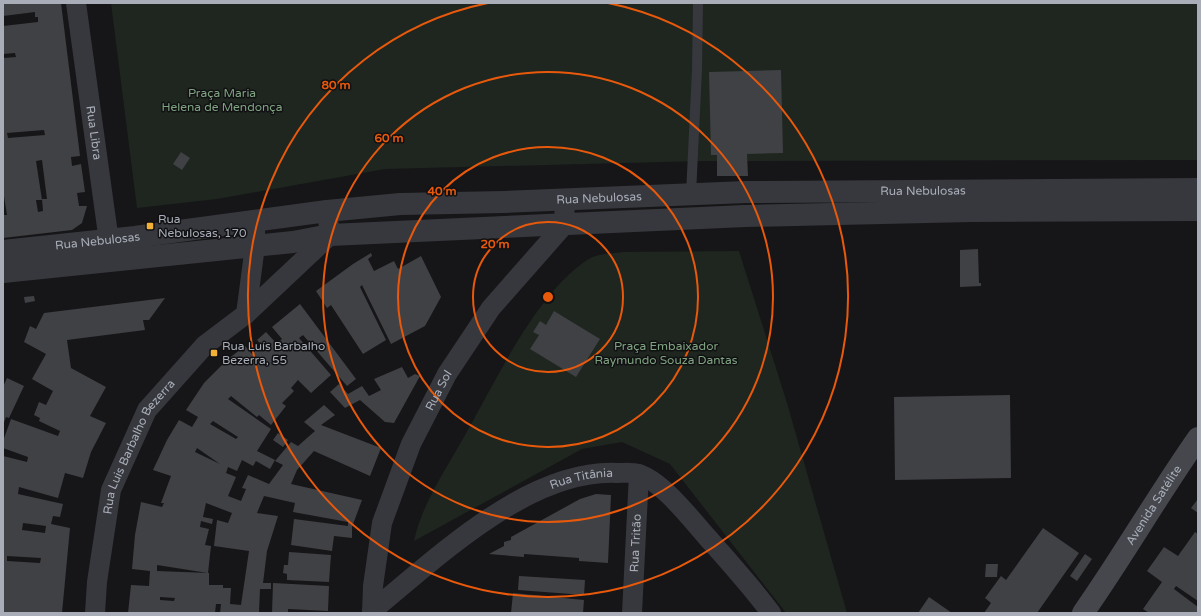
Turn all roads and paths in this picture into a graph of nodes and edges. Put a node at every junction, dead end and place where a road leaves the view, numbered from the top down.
1 (76, 3) edge
2 (698, 3) edge
3 (1198, 188) edge
4 (691, 194) junction
5 (565, 199) junction
6 (1198, 210) edge
7 (327, 211) junction
8 (255, 220) junction
9 (564, 225) junction
10 (330, 235) junction
11 (109, 240) junction
12 (255, 246) junction
13 (3, 251) edge
14 (112, 262) junction
15 (3, 272) edge
16 (246, 314) junction
17 (1198, 438) edge
18 (1198, 462) edge
19 (638, 474) junction
20 (1111, 573) junction
21 (1088, 611) edge
22 (372, 612) edge
23 (95, 613) edge
24 (632, 613) edge
25 (772, 613) edge

1 - 11 street, Rua Libra
2 - 4 lane
3 - 4 street, Rua Nebulosas
4 - 5 street, Rua Nebulosas
5 - 7 street, Rua Nebulosas
5 - 9 street
6 - 9 street, Rua Nebulosas
7 - 8 street, Rua Nebulosas
7 - 10 street
8 - 11 street, Rua Nebulosas
8 - 12 street
9 - 10 street, Rua Nebulosas
9 - 22 street, Rua Sol
10 - 12 street, Rua Nebulosas
10 - 16 street, Rua Luis Barbalho Bezerra
11 - 13 street, Rua Nebulosas
11 - 14 street, Rua Libra
12 - 14 street, Rua Nebulosas
12 - 16 street
14 - 15 street, Rua Nebulosas
16 - 23 street, Rua Luis Barbalho Bezerra
17 - 20 main road, Avenida Satélite
18 - 20 main road, Avenida Satélite
19 - 22 street, Rua Titânia
19 - 24 street, Rua Tritão
19 - 25 street
20 - 21 main road, Avenida Satélite

